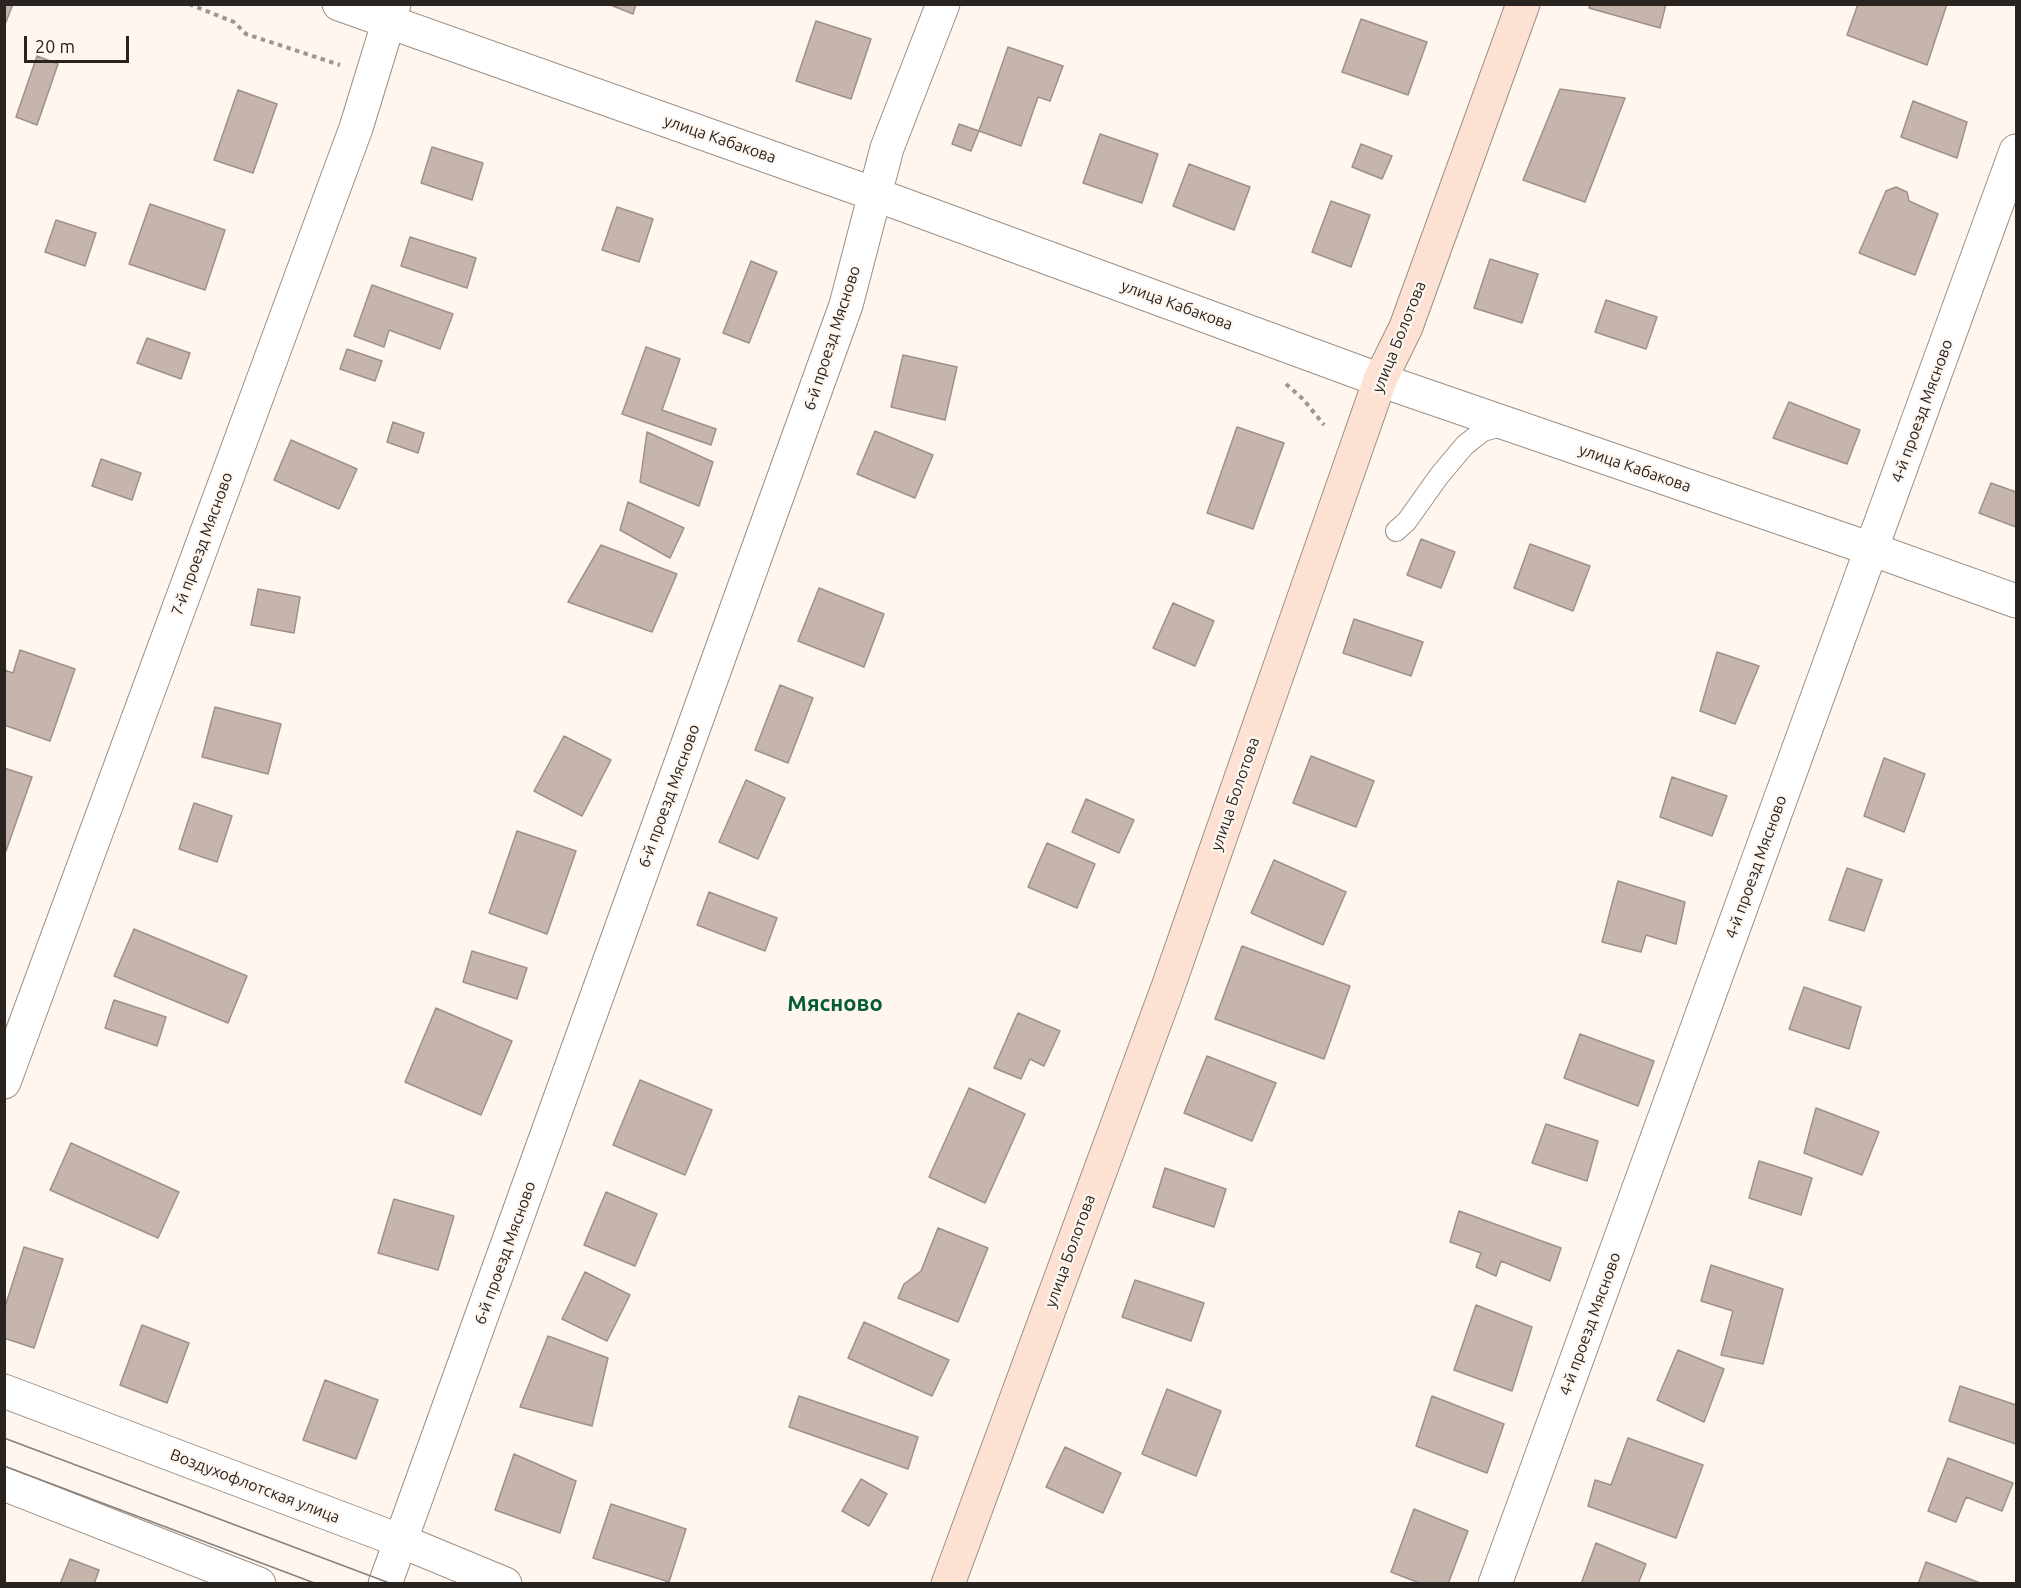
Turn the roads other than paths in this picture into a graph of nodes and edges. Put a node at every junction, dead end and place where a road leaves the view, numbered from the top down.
1 (339, 4) edge
2 (943, 4) edge
3 (1522, 4) edge
4 (391, 14) edge
5 (2016, 151) edge
6 (874, 194) junction
7 (1380, 380) junction
8 (1508, 424) junction
9 (1396, 531) dead end
10 (1872, 549) junction
11 (2016, 601) edge
12 (4, 1082) edge
13 (4, 1391) edge
14 (4, 1484) edge
15 (401, 1541) junction
16 (259, 1584) edge
17 (385, 1584) edge
18 (505, 1584) edge
19 (948, 1584) edge
20 (1496, 1584) edge

1 - 4 street, улица Кабакова
2 - 6 street, 6-й проезд Мясново
3 - 7 street, улица Болотова
4 - 6 street, улица Кабакова
4 - 12 street, 7-й проезд Мясново
5 - 10 street, 4-й проезд Мясново
6 - 7 street, улица Кабакова
6 - 15 street, 6-й проезд Мясново
7 - 8 street, улица Кабакова
7 - 19 street, улица Болотова
8 - 9 lane
8 - 10 street, улица Кабакова
10 - 11 street, улица Кабакова
10 - 20 street, 4-й проезд Мясново
13 - 15 street, Воздухофлотская улица
14 - 16 street
15 - 17 street, 6-й проезд Мясново
15 - 18 street, Воздухофлотская улица

